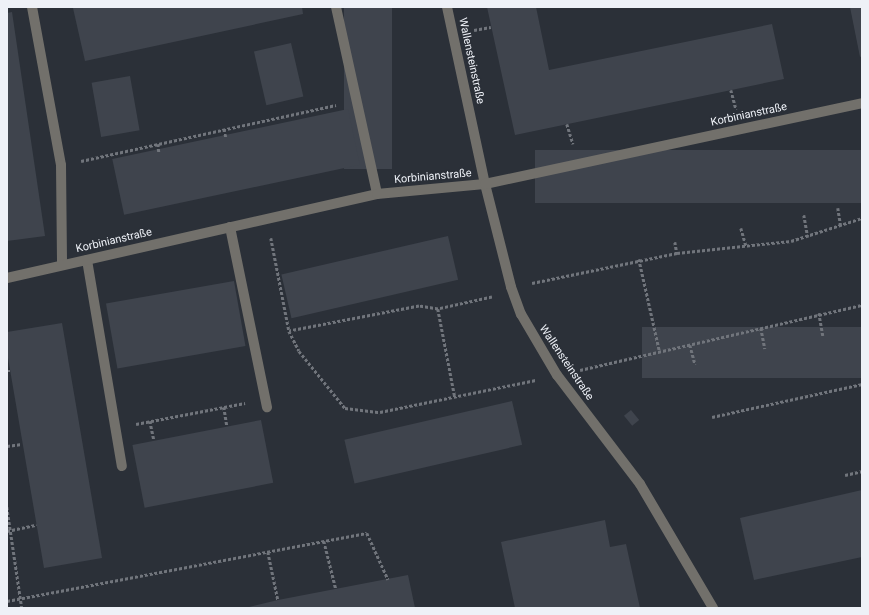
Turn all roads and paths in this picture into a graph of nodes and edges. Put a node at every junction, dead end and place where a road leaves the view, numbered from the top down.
1 (32, 7) edge
2 (336, 7) edge
3 (447, 7) edge
4 (357, 101) junction
5 (862, 103) edge
6 (224, 129) junction
7 (226, 137) dead end
8 (158, 144) junction
9 (160, 152) dead end
10 (61, 165) junction
11 (485, 184) junction
12 (377, 194) junction
13 (838, 208) dead end
14 (804, 215) dead end
15 (267, 218) junction
16 (862, 218) edge
17 (841, 226) junction
18 (230, 227) junction
19 (741, 228) dead end
20 (808, 237) junction
21 (675, 242) dead end
22 (746, 246) junction
23 (677, 253) junction
24 (639, 259) junction
25 (87, 260) junction
26 (62, 265) junction
27 (7, 278) edge
28 (511, 287) junction
29 (438, 309) dead end
30 (819, 314) dead end
31 (761, 328) dead end
32 (289, 331) dead end
33 (823, 336) dead end
34 (690, 345) dead end
35 (765, 349) dead end
36 (660, 353) dead end
37 (696, 364) dead end
38 (862, 384) edge
39 (456, 397) dead end
40 (266, 403) joint
41 (224, 407) junction
42 (712, 417) dead end
43 (150, 421) junction
44 (227, 426) dead end
45 (116, 427) junction
46 (154, 440) dead end
47 (22, 444) dead end
48 (7, 446) edge
49 (122, 466) dead end
50 (862, 471) edge
51 (846, 475) dead end
52 (7, 508) edge
53 (36, 525) dead end
54 (11, 530) junction
55 (7, 531) edge
56 (324, 541) junction
57 (268, 552) junction
58 (388, 579) dead end
59 (336, 589) dead end
60 (21, 599) junction
61 (278, 600) dead end
62 (7, 601) edge
63 (22, 608) edge
64 (713, 608) edge

1 - 10 street
2 - 4 street
3 - 11 street, Wallensteinstraße
4 - 6 path
4 - 12 street
5 - 11 street, Korbinianstraße
6 - 7 path
6 - 8 path
8 - 9 path
8 - 10 path
10 - 26 street
11 - 12 street, Korbinianstraße
11 - 28 street, Wallensteinstraße
12 - 15 street, Korbinianstraße
13 - 17 path
14 - 20 path
15 - 18 street, Korbinianstraße
15 - 32 path
16 - 17 path
17 - 20 path
18 - 25 street, Korbinianstraße
18 - 40 street
19 - 22 path
20 - 22 path
21 - 23 path
22 - 23 path
23 - 24 path
24 - 28 path
24 - 36 path
25 - 26 street, Korbinianstraße
25 - 45 street
26 - 27 street, Korbinianstraße
28 - 64 street, Wallensteinstraße
29 - 39 path
30 - 33 path
31 - 35 path
34 - 37 path
38 - 42 path
40 - 41 path
41 - 43 path
41 - 44 path
43 - 45 path
43 - 46 path
45 - 49 street
47 - 48 path
50 - 51 path
52 - 54 path
53 - 54 path
54 - 55 path
54 - 60 path
56 - 57 path
56 - 58 path
56 - 59 path
57 - 60 path
57 - 61 path
60 - 62 path
60 - 63 path

